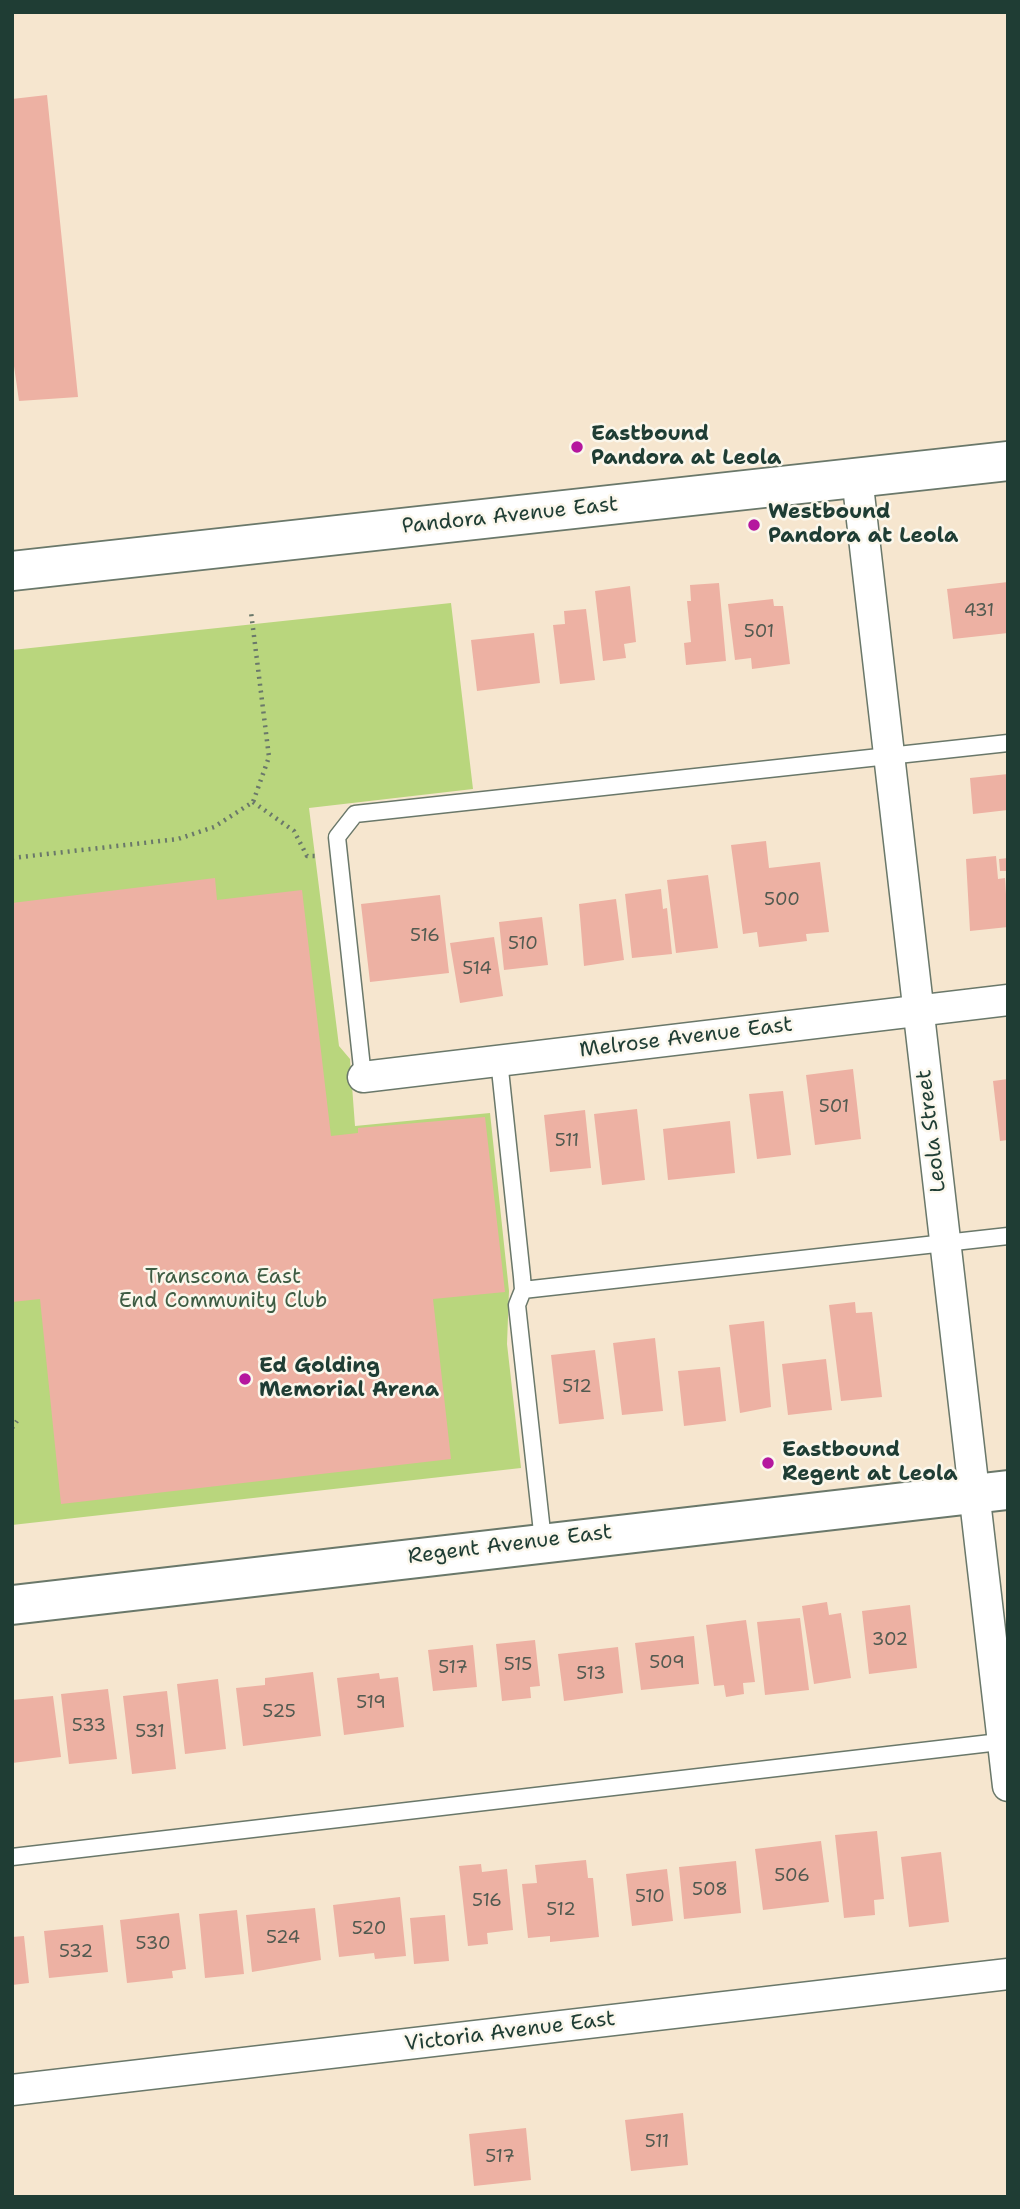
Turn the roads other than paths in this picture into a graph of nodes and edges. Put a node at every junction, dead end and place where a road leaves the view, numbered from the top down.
1 (1008, 461) edge
2 (857, 477) junction
3 (12, 571) edge
4 (1008, 743) edge
5 (888, 758) junction
6 (1008, 1000) edge
7 (918, 1012) junction
8 (499, 1060) junction
9 (363, 1076) joint
10 (1008, 1237) edge
11 (946, 1243) junction
12 (523, 1290) junction
13 (991, 1492) edge
14 (543, 1541) junction
15 (12, 1605) edge
16 (1005, 1741) edge
17 (1008, 1786) edge
18 (12, 1857) edge
19 (1008, 1973) edge
20 (12, 2090) edge

1 - 2 main road, Pandora Avenue East
2 - 3 main road, Pandora Avenue East
2 - 5 street, Leola Street
4 - 5 lane
5 - 7 street, Leola Street
5 - 9 lane
6 - 7 street, Melrose Avenue East
7 - 8 street, Melrose Avenue East
7 - 11 street, Leola Street
8 - 9 street, Melrose Avenue East
8 - 12 lane
10 - 11 lane
11 - 12 lane
11 - 13 street, Leola Street
12 - 14 lane
13 - 14 main road, Regent Avenue East
13 - 16 street, Leola Street
14 - 15 main road, Regent Avenue East
16 - 17 street, Leola Street
16 - 18 lane
19 - 20 street, Victoria Avenue East

